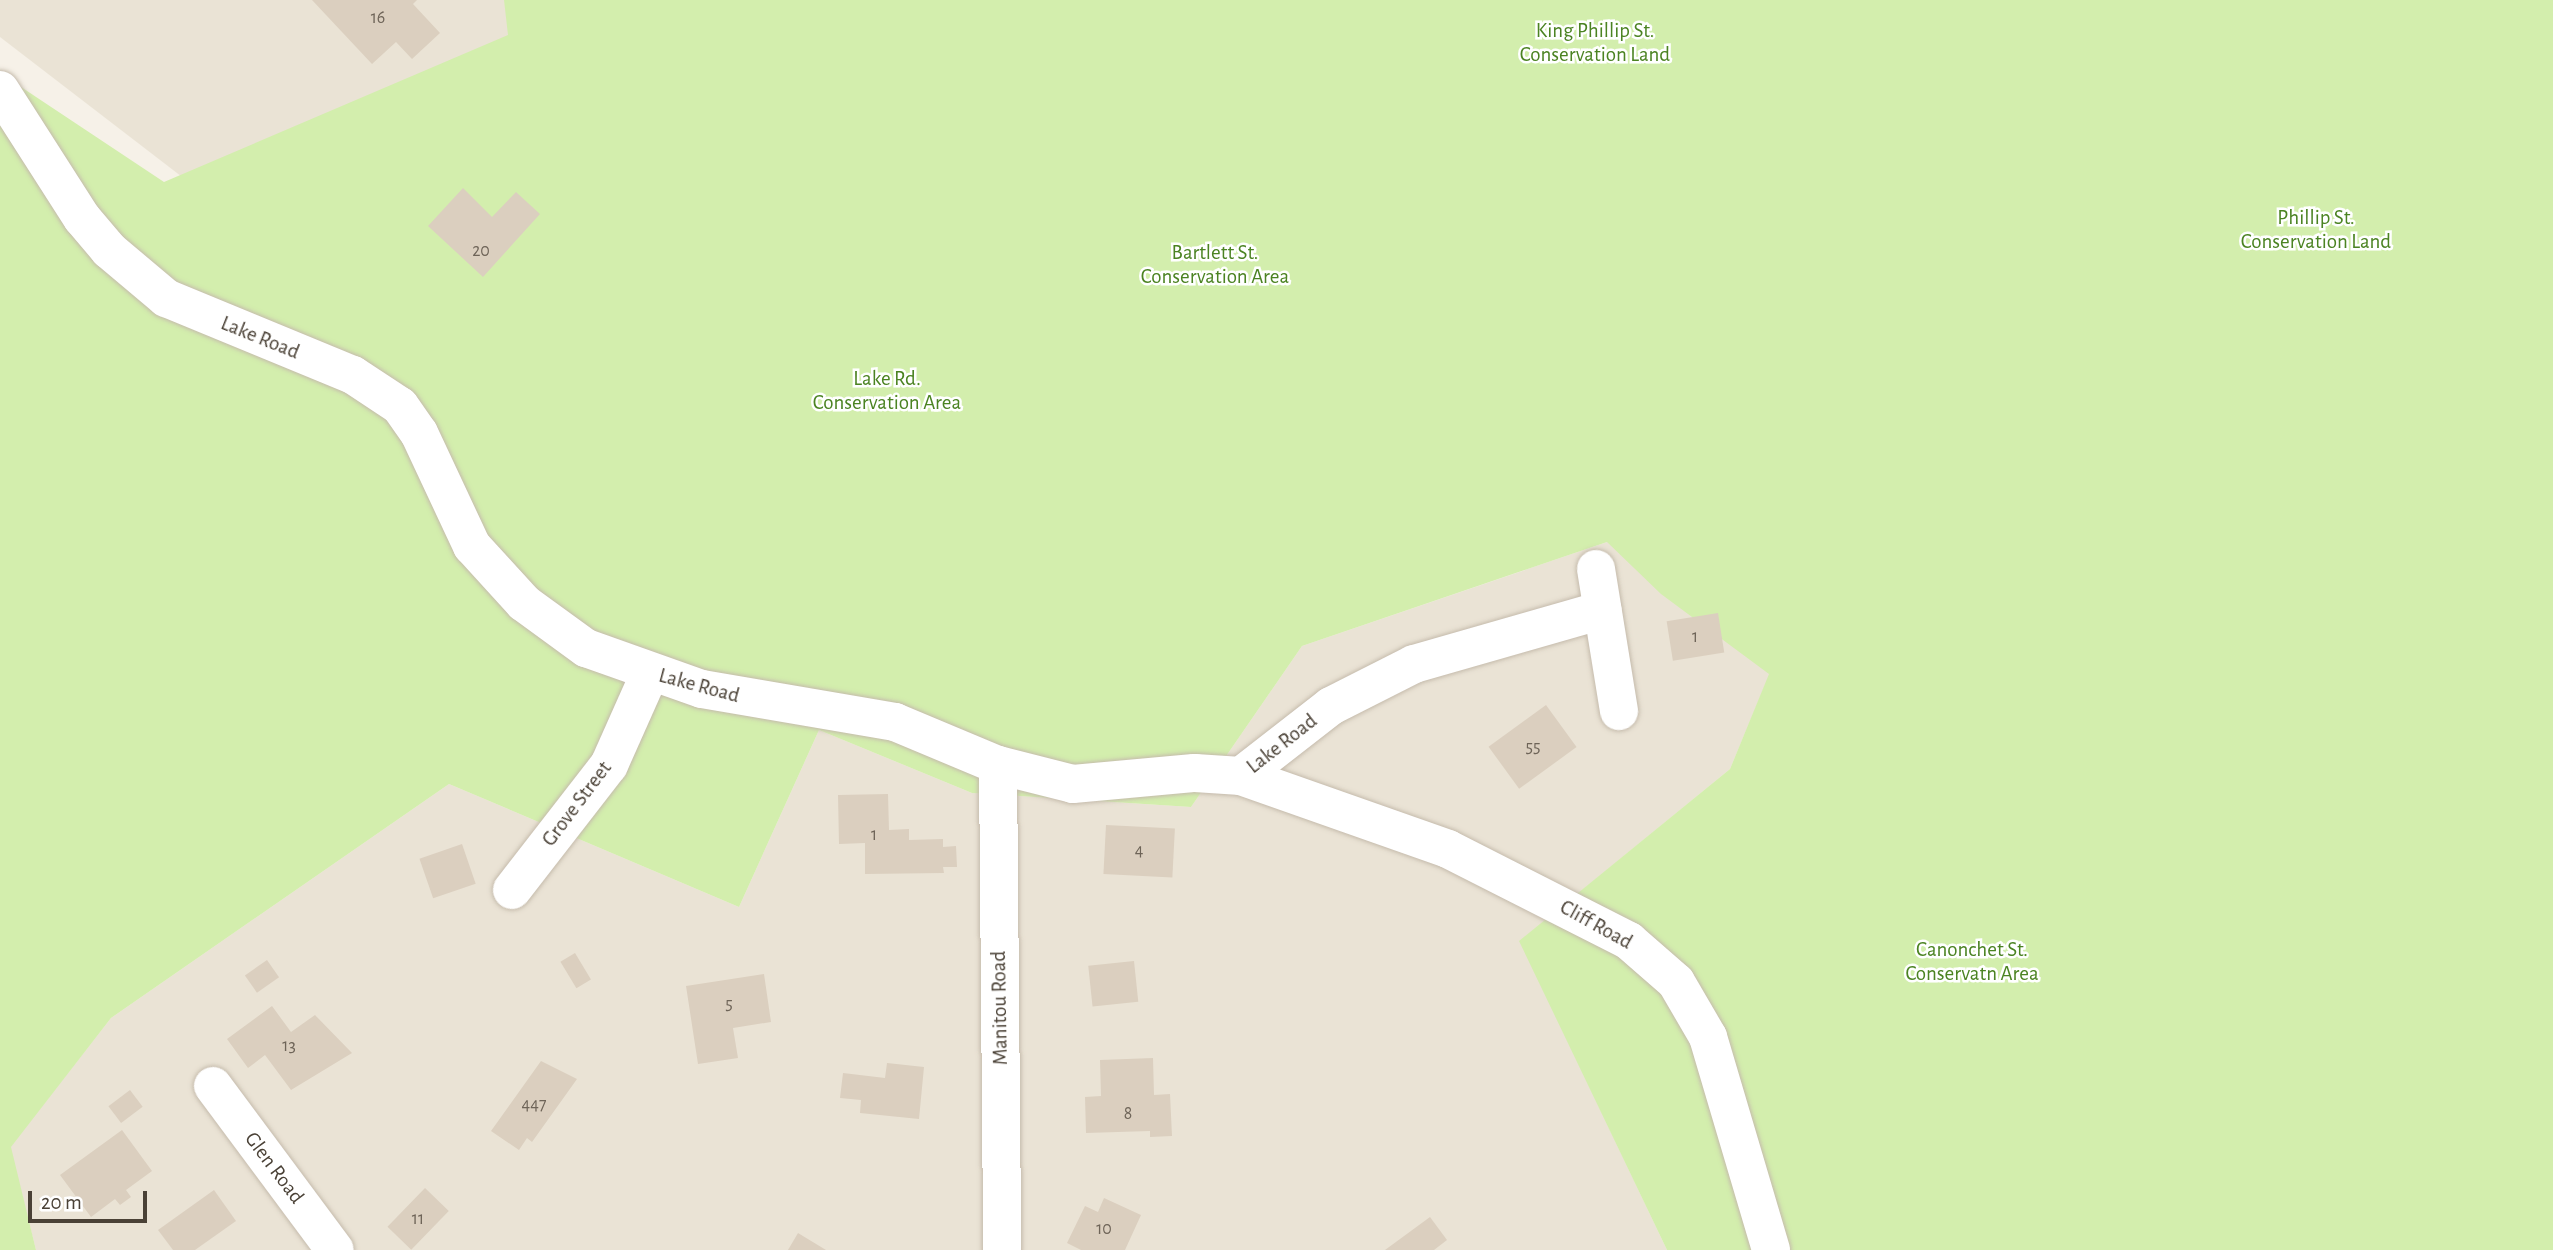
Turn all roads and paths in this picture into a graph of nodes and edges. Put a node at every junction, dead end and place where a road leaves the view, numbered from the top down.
1 (0, 90) edge
2 (1596, 569) dead end
3 (1602, 610) junction
4 (650, 673) junction
5 (1619, 711) dead end
6 (998, 765) junction
7 (1241, 776) junction
8 (512, 890) dead end
9 (213, 1086) dead end
10 (335, 1250) edge
11 (1002, 1250) edge
12 (1772, 1250) edge

1 - 4 street, Lake Road
2 - 3 street
3 - 5 street
3 - 7 street, Lake Road
4 - 6 street, Lake Road
4 - 8 street, Grove Street
6 - 7 street, Lake Road
6 - 11 street, Manitou Road
7 - 12 street, Cliff Road
9 - 10 street, Glen Road

